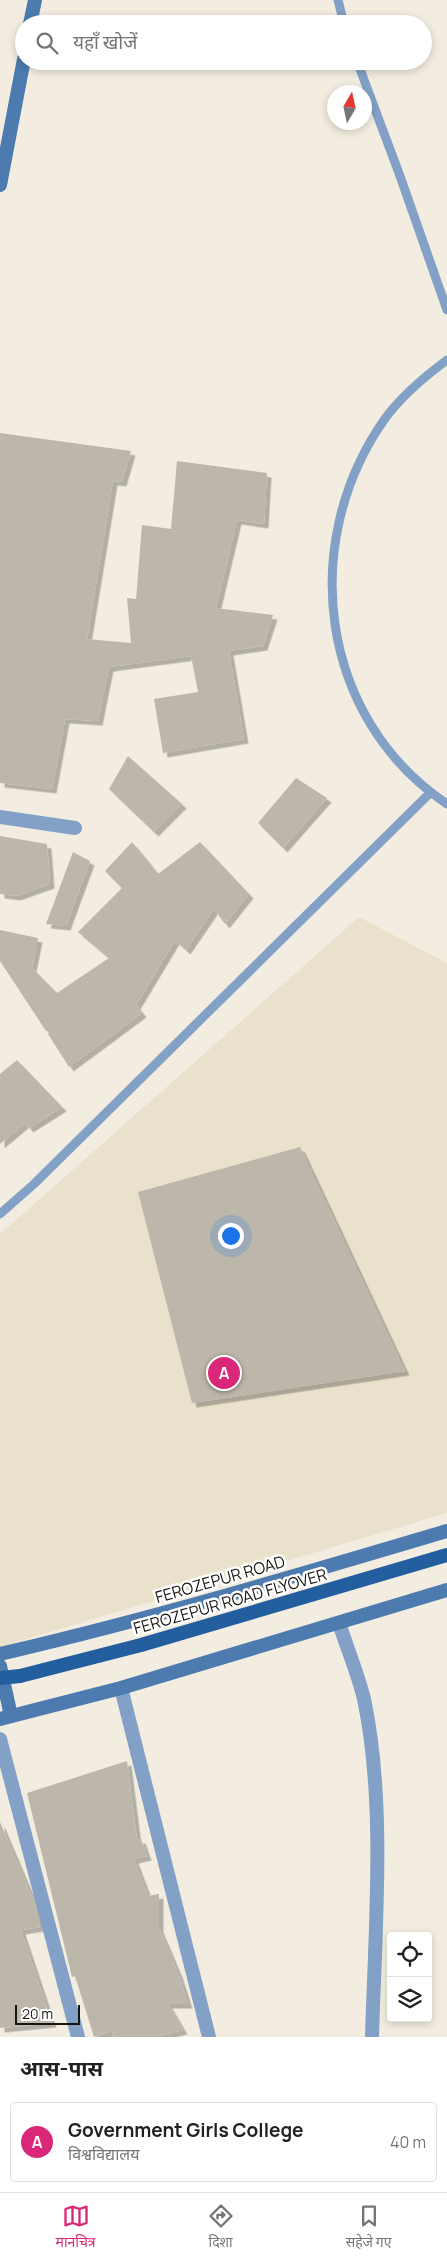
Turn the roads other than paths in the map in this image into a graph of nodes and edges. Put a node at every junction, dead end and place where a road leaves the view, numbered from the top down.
1 (35, 0) edge
2 (338, 0) edge
3 (32, 15) edge
4 (342, 15) edge
5 (22, 70) edge
6 (360, 70) edge
7 (0, 185) edge
8 (447, 310) edge
9 (447, 360) edge
10 (430, 793) junction
11 (447, 804) edge
12 (0, 817) edge
13 (75, 828) dead end
14 (0, 1214) edge
15 (447, 1531) edge
16 (447, 1555) edge
17 (447, 1590) edge
18 (339, 1623) junction
19 (0, 1654) edge
20 (0, 1666) edge
21 (0, 1678) edge
22 (121, 1688) junction
23 (5, 1717) edge
24 (0, 1739) edge
25 (78, 2037) edge
26 (209, 2037) edge
27 (372, 2037) edge

1 - 3 main road
2 - 4 lane
5 - 7 main road
6 - 8 lane
9 - 10 lane
10 - 11 lane
10 - 14 lane
12 - 13 street
15 - 19 main road, FEROZEPUR ROAD
16 - 21 main road, FEROZEPUR ROAD FLYOVER, bridge
17 - 18 main road
18 - 22 main road
18 - 27 street
20 - 23 main road
22 - 23 main road
22 - 26 street
24 - 25 street

